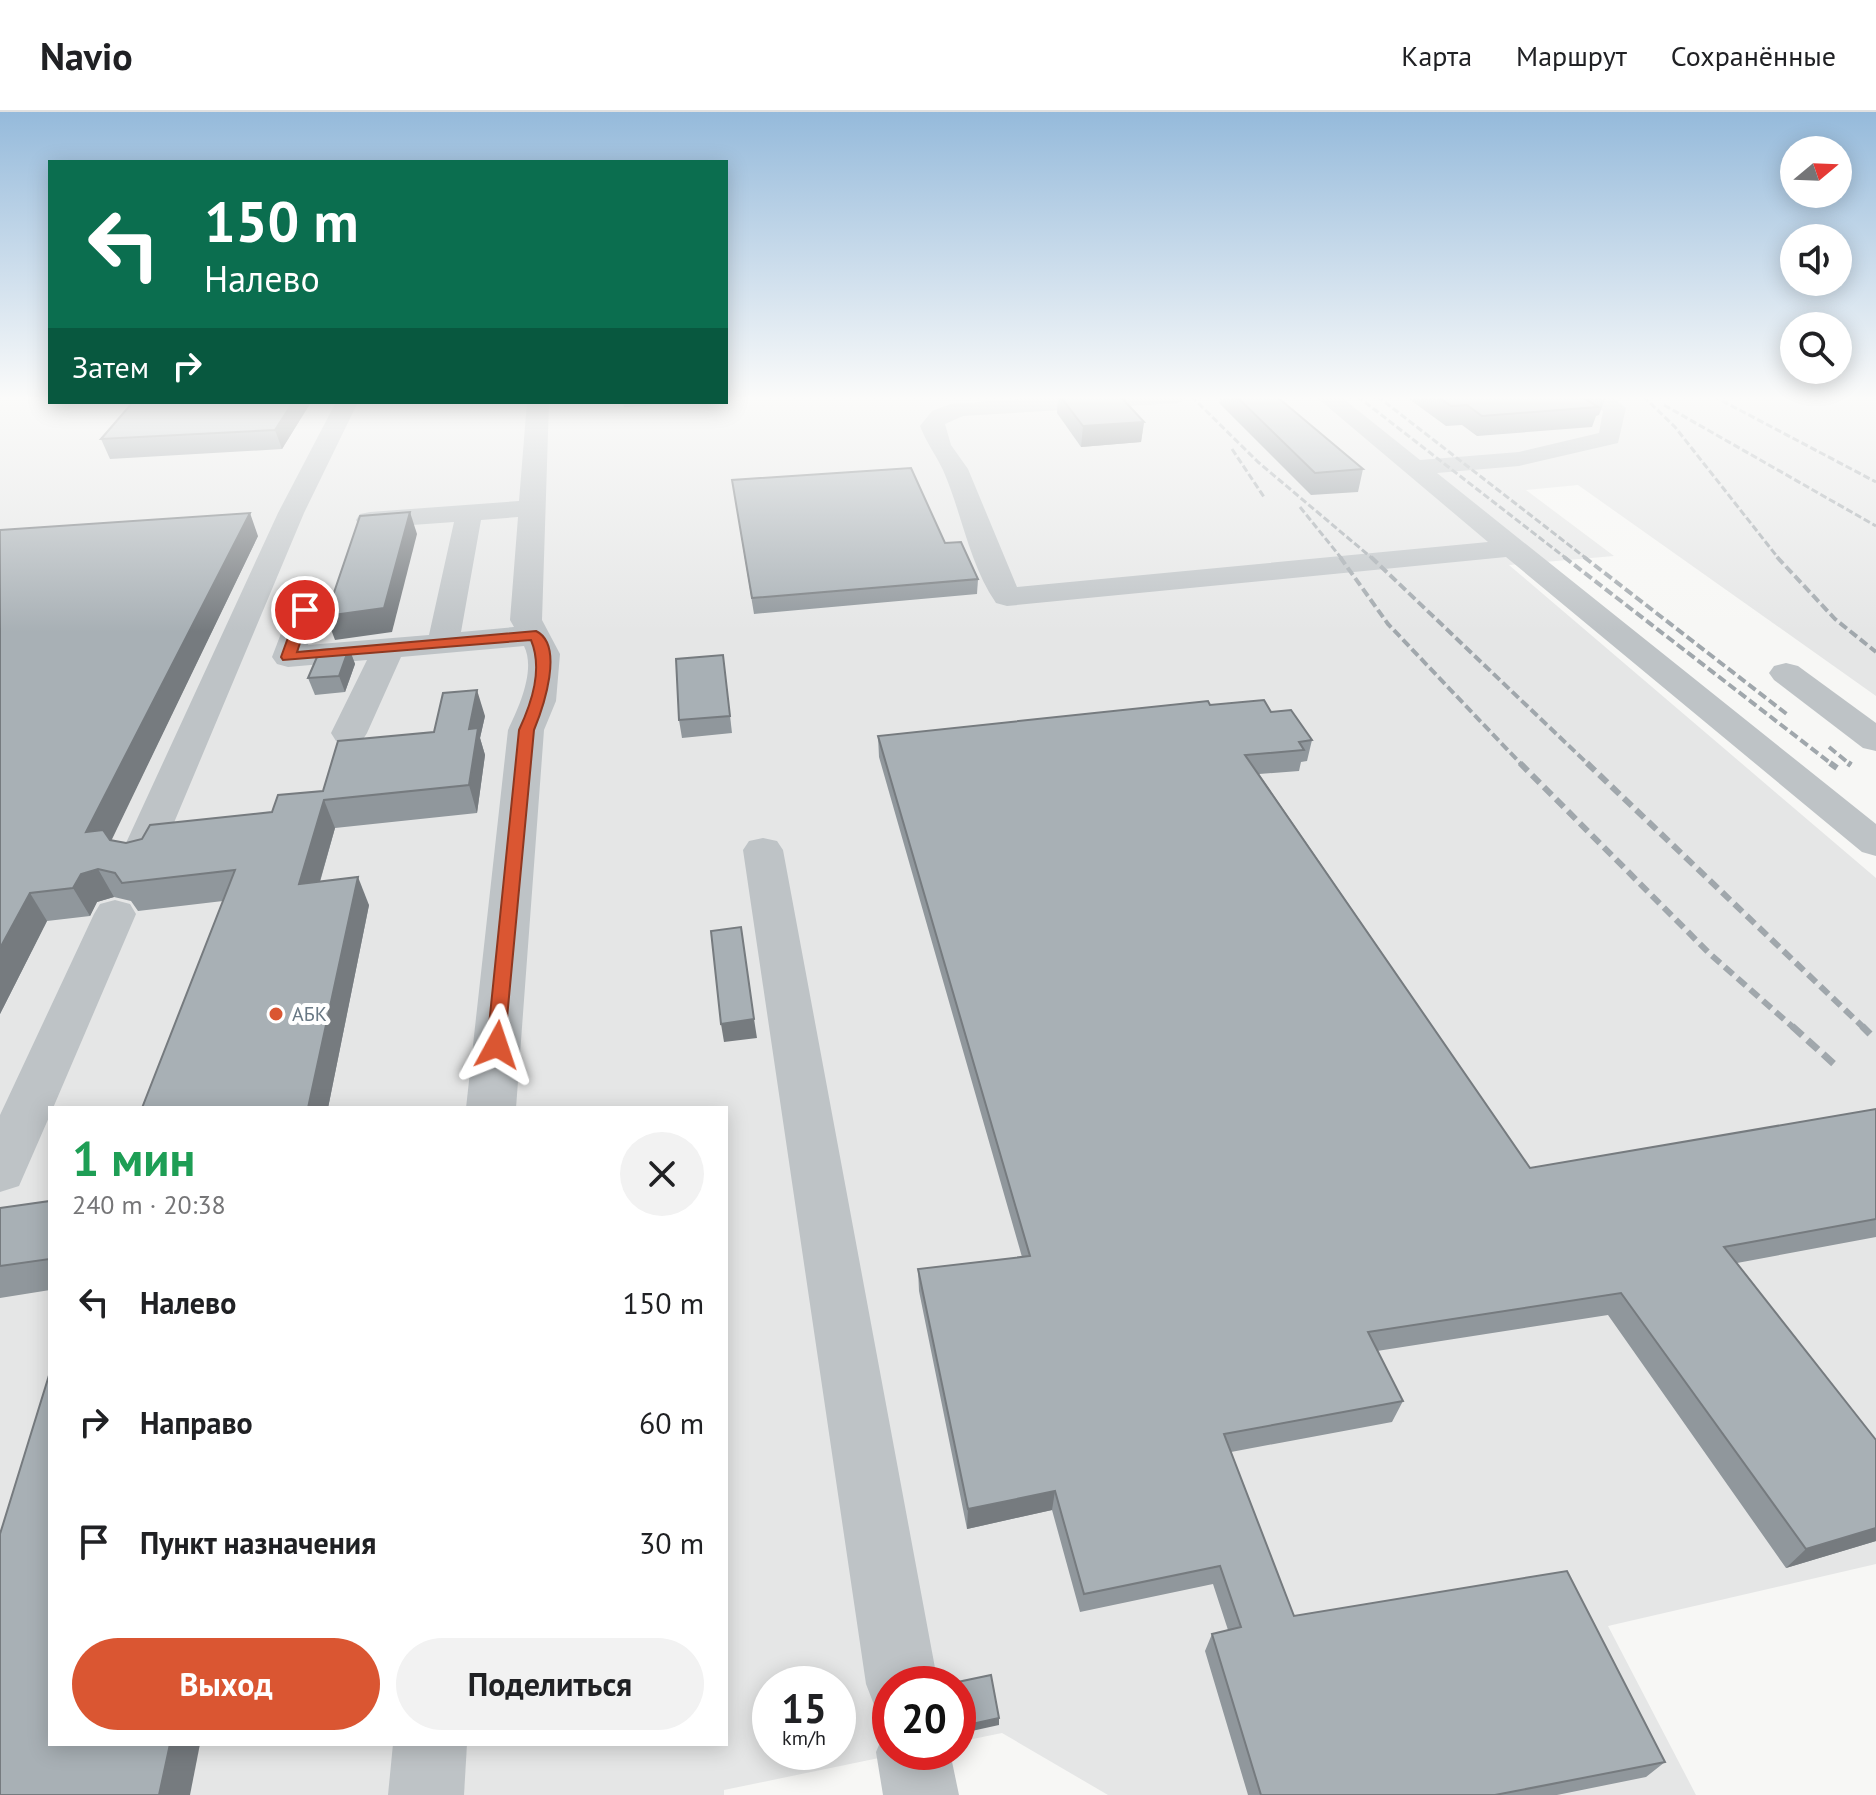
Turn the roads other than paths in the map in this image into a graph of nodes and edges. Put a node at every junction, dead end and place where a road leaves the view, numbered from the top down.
1 (302, 475) edge
2 (534, 475) edge
3 (957, 475) edge
4 (1420, 475) edge
5 (532, 508) junction
6 (469, 513) junction
7 (370, 520) edge
8 (1509, 548) junction
9 (305, 610) dead end
10 (536, 635) junction
11 (443, 644) junction
12 (389, 648) junction
13 (1786, 673) dead end
14 (349, 733) dead end
15 (1876, 740) edge
16 (1876, 844) edge
17 (763, 850) dead end
18 (140, 856) edge
19 (115, 914) dead end
20 (491, 1106) edge
21 (0, 1171) edge
22 (899, 1666) edge
23 (430, 1746) edge
24 (916, 1770) edge
25 (426, 1795) edge
26 (921, 1795) edge

1 - 18 street
2 - 5 street
3 - 8 street
4 - 8 street
5 - 6 street
5 - 10 street
6 - 7 street
6 - 11 street
8 - 16 street
9 - 12 street
10 - 11 street
10 - 20 street
11 - 12 street
12 - 14 street
13 - 15 street
17 - 22 street
19 - 21 street
23 - 25 street
24 - 26 street

